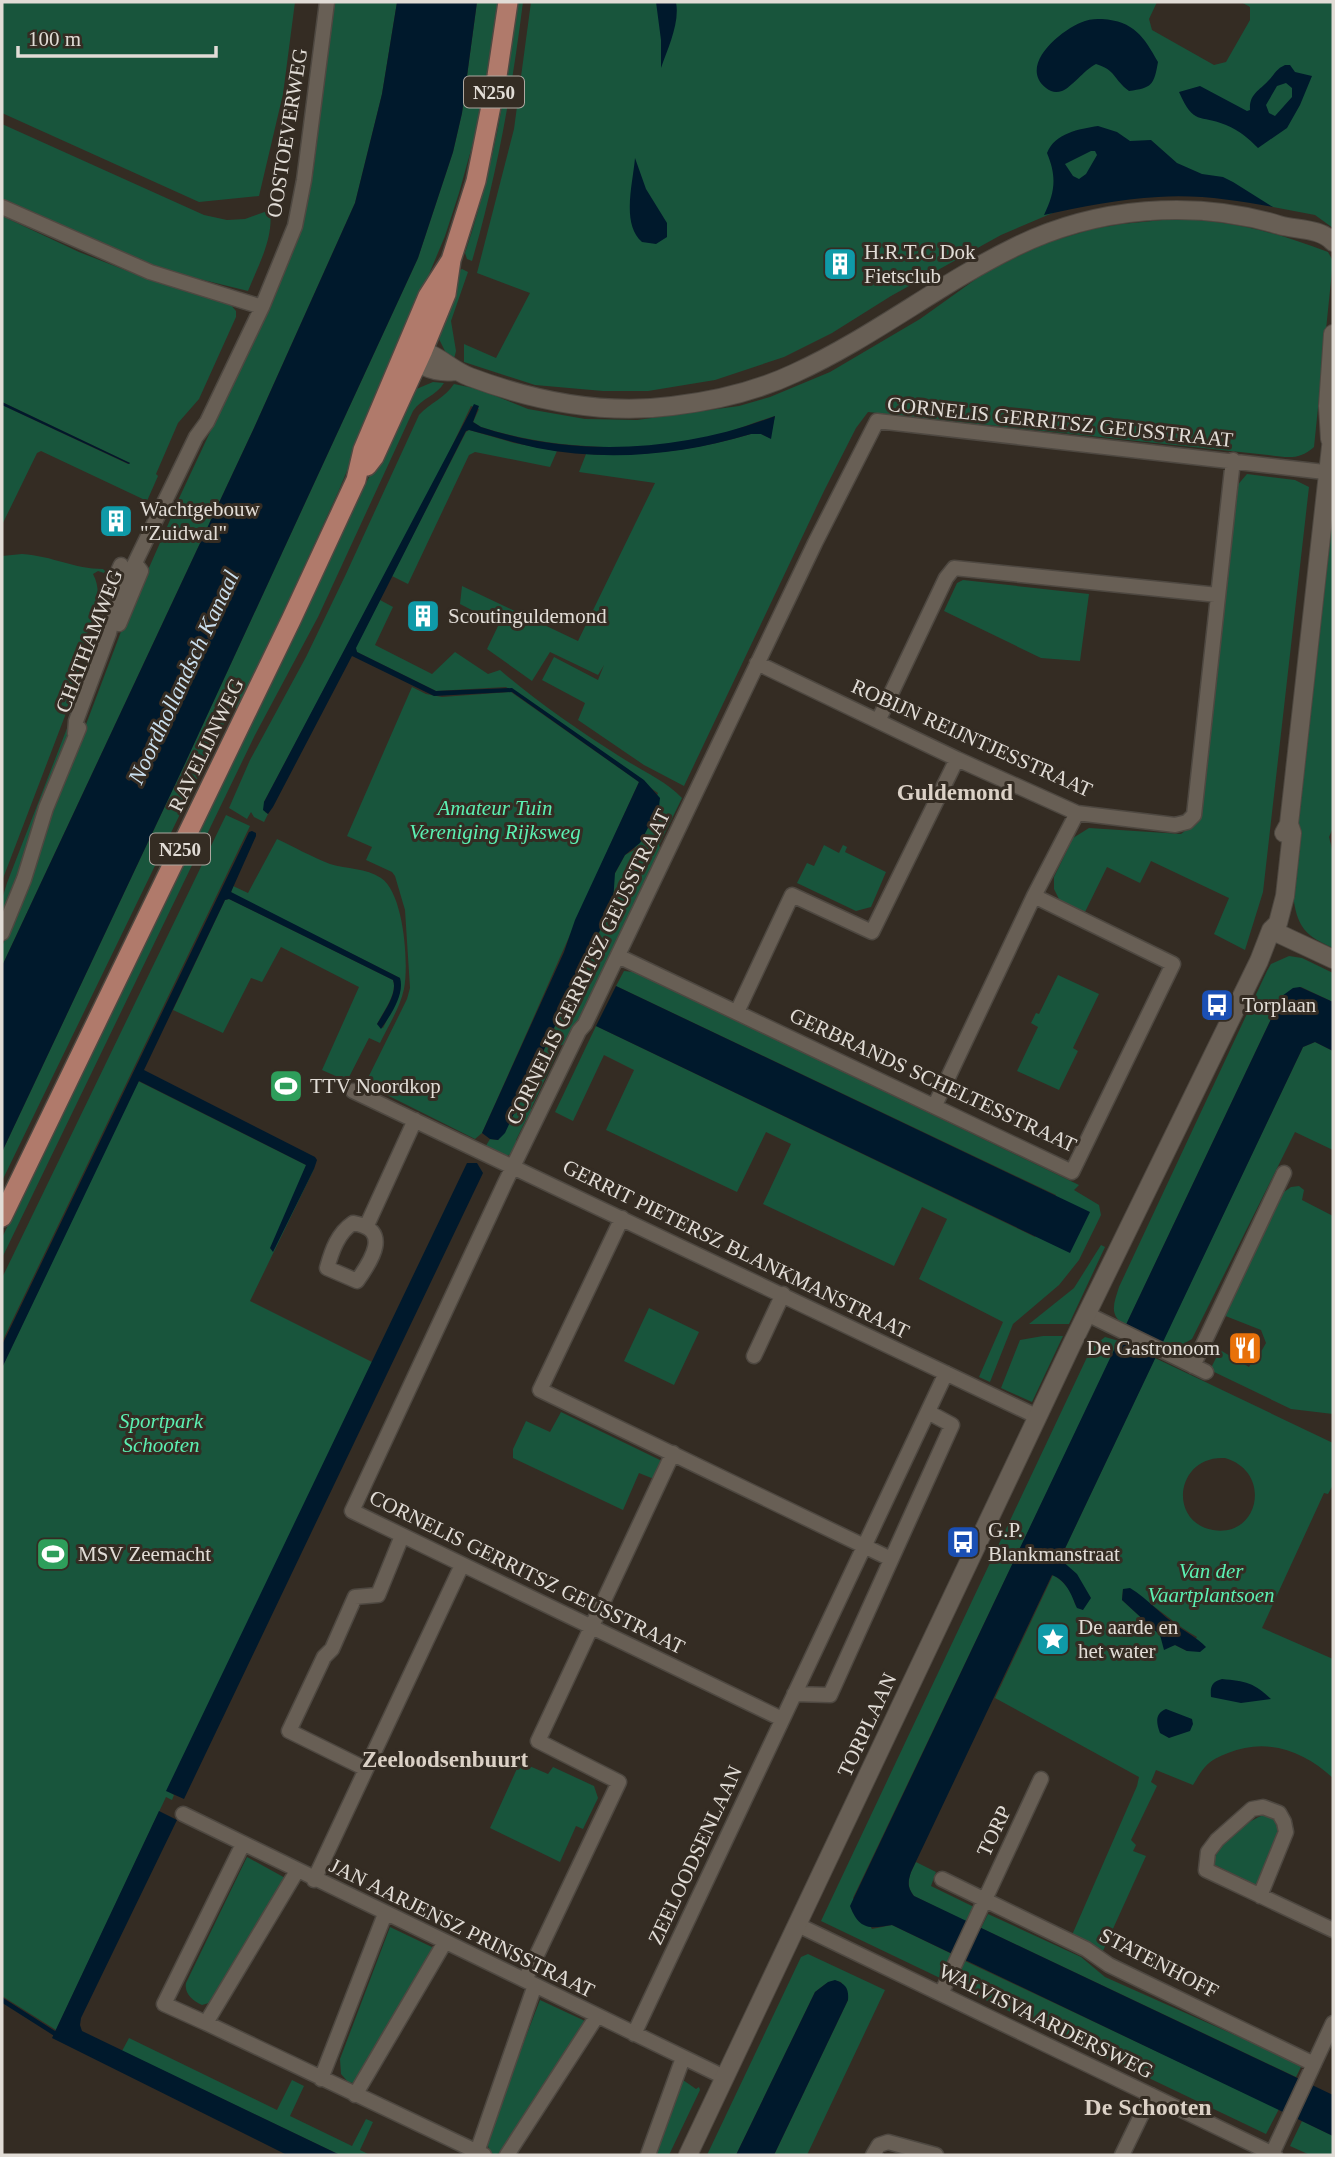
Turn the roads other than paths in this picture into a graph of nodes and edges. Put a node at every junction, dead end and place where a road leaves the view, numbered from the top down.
1 (327, 2) edge
2 (508, 2) edge
3 (2, 207) edge
4 (1333, 244) edge
5 (262, 307) junction
6 (1333, 334) edge
7 (415, 355) junction
8 (207, 422) joint
9 (1332, 436) edge
10 (1233, 460) junction
11 (1331, 473) edge
12 (128, 564) junction
13 (1218, 595) junction
14 (757, 663) junction
15 (878, 721) junction
16 (75, 734) junction
17 (957, 759) junction
18 (1077, 813) junction
19 (1034, 896) junction
20 (1271, 930) junction
21 (2, 933) edge
22 (618, 956) junction
23 (1333, 959) edge
24 (737, 1012) junction
25 (353, 1091) dead end
26 (935, 1105) junction
27 (415, 1120) junction
28 (513, 1166) junction
29 (1284, 1173) dead end
30 (2, 1217) edge
31 (622, 1218) junction
32 (367, 1225) dead end
33 (783, 1294) junction
34 (1087, 1314) junction
35 (754, 1356) dead end
36 (946, 1373) junction
37 (928, 1412) junction
38 (1038, 1417) junction
39 (673, 1453) junction
40 (402, 1536) junction
41 (864, 1547) junction
42 (891, 1559) junction
43 (463, 1565) junction
44 (592, 1627) junction
45 (794, 1693) junction
46 (782, 1719) junction
47 (366, 1769) junction
48 (1041, 1779) dead end
49 (183, 1814) dead end
50 (243, 1844) junction
51 (297, 1871) junction
52 (942, 1879) dead end
53 (314, 1880) junction
54 (1260, 1896) junction
55 (984, 1900) junction
56 (386, 1914) junction
57 (798, 1924) junction
58 (1333, 1930) edge
59 (445, 1942) junction
60 (530, 1983) junction
61 (940, 1994) junction
62 (597, 2016) junction
63 (206, 2023) junction
64 (1333, 2023) edge
65 (634, 2034) junction
66 (683, 2058) junction
67 (1312, 2068) junction
68 (723, 2077) junction
69 (321, 2079) junction
70 (355, 2095) junction
71 (1151, 2095) junction
72 (480, 2154) edge
73 (508, 2155) edge
74 (648, 2155) edge
75 (688, 2155) edge
76 (873, 2155) edge
77 (936, 2155) edge
78 (1122, 2155) edge
79 (1273, 2155) edge

1 - 5 street, OOSTOEVERWEG
2 - 7 main road, N250
3 - 5 street
4 - 7 street
5 - 8 street, OOSTOEVERWEG
6 - 9 street, TORPLAAN
7 - 30 main road, RAVELIJNWEG / N250
8 - 12 street, CHATHAMWEG
9 - 11 street, TORPLAAN
10 - 11 street, CORNELIS GERRITSZ GEUSSTRAAT
10 - 13 street, ROBIJN REIJNTJESSTRAAT
10 - 14 street, CORNELIS GERRITSZ GEUSSTRAAT
11 - 20 street, TORPLAAN
12 - 16 street, CHATHAMWEG
12 - 16 street, CHATHAMWEG
13 - 15 street
13 - 18 street, ROBIJN REIJNTJESSTRAAT
14 - 15 street, ROBIJN REIJNTJESSTRAAT
14 - 22 street, CORNELIS GERRITSZ GEUSSTRAAT
15 - 17 street, ROBIJN REIJNTJESSTRAAT
16 - 21 street, CHATHAMWEG
17 - 18 street, ROBIJN REIJNTJESSTRAAT
17 - 24 street
18 - 19 street
19 - 26 street
19 - 26 street, GERBRANDS SCHELTESSTRAAT
20 - 23 street
20 - 34 street, TORPLAAN
22 - 24 street, GERBRANDS SCHELTESSTRAAT
22 - 28 street, CORNELIS GERRITSZ GEUSSTRAAT
24 - 26 street, GERBRANDS SCHELTESSTRAAT
25 - 27 street, GERRIT PIETERSZ BLANKMANSTRAAT
27 - 28 street, GERRIT PIETERSZ BLANKMANSTRAAT
27 - 32 street
28 - 31 street, GERRIT PIETERSZ BLANKMANSTRAAT
28 - 40 street, CORNELIS GERRITSZ GEUSSTRAAT
29 - 34 street
31 - 33 street, GERRIT PIETERSZ BLANKMANSTRAAT
31 - 39 street
33 - 35 street
33 - 36 street, GERRIT PIETERSZ BLANKMANSTRAAT
34 - 38 street, TORPLAAN
36 - 37 street, ZEELOODSENLAAN
36 - 38 street, GERRIT PIETERSZ BLANKMANSTRAAT
37 - 41 street, ZEELOODSENLAAN
37 - 42 street
38 - 57 street, TORPLAAN
39 - 41 street
39 - 44 street
40 - 43 street, CORNELIS GERRITSZ GEUSSTRAAT
40 - 47 street
41 - 42 street
41 - 45 street, ZEELOODSENLAAN
42 - 45 street
43 - 44 street, CORNELIS GERRITSZ GEUSSTRAAT
43 - 47 street
44 - 46 street, CORNELIS GERRITSZ GEUSSTRAAT
44 - 60 street
45 - 46 street, ZEELOODSENLAAN
46 - 65 street, ZEELOODSENLAAN
47 - 53 street
48 - 55 street, TORP
49 - 50 street, JAN AARJENSZ PRINSSTRAAT
50 - 51 street, JAN AARJENSZ PRINSSTRAAT
50 - 63 street
51 - 53 street, JAN AARJENSZ PRINSSTRAAT
51 - 63 street
52 - 55 street
53 - 56 street, JAN AARJENSZ PRINSSTRAAT
54 - 54 street
54 - 58 street
55 - 61 street, TORP
55 - 67 street, STATENHOFF
56 - 59 street, JAN AARJENSZ PRINSSTRAAT
56 - 69 street
57 - 61 street, WALVISVAARDERSWEG
57 - 68 street, TORPLAAN
59 - 60 street, JAN AARJENSZ PRINSSTRAAT
59 - 70 street
60 - 62 street, JAN AARJENSZ PRINSSTRAAT
60 - 72 street
61 - 71 street, WALVISVAARDERSWEG
62 - 65 street, JAN AARJENSZ PRINSSTRAAT
62 - 73 street
63 - 69 street
64 - 67 street
65 - 66 street, JAN AARJENSZ PRINSSTRAAT
66 - 68 street, JAN AARJENSZ PRINSSTRAAT
66 - 74 street
67 - 79 street
68 - 75 street, TORPLAAN
69 - 70 street
70 - 72 street
71 - 78 street
71 - 79 street, WALVISVAARDERSWEG
76 - 77 street

